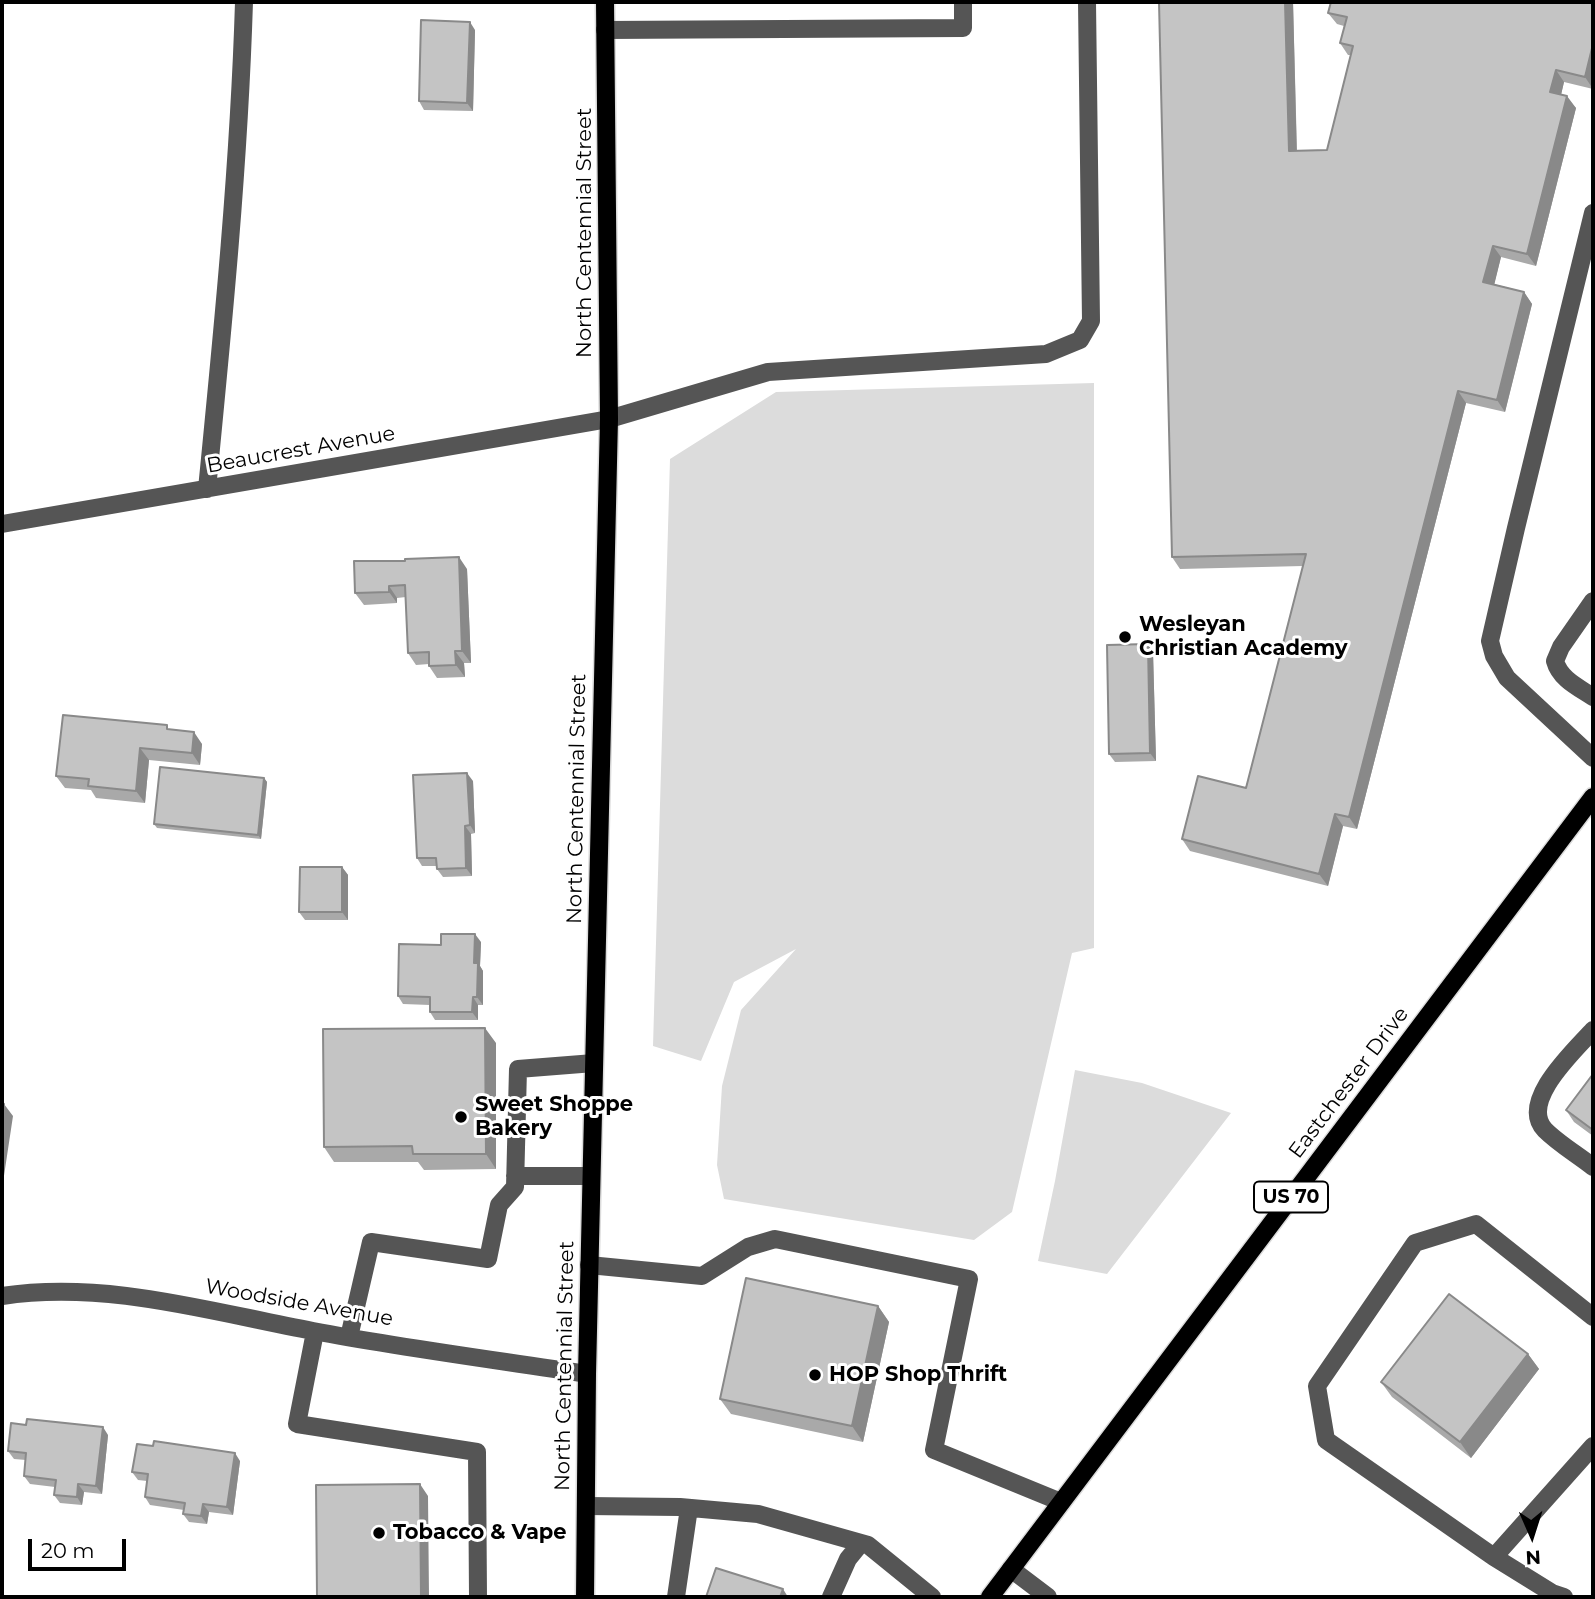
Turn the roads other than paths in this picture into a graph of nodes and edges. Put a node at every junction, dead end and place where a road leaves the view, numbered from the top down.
1 (244, 2) edge
2 (605, 2) edge
3 (963, 2) edge
4 (1087, 2) edge
5 (606, 30) junction
6 (1593, 214) edge
7 (609, 419) junction
8 (207, 489) junction
9 (2, 524) edge
10 (1593, 601) edge
11 (1593, 697) edge
12 (1593, 758) edge
13 (1593, 797) edge
14 (1593, 1030) edge
15 (594, 1063) junction
16 (1593, 1167) edge
17 (515, 1176) junction
18 (591, 1176) junction
19 (589, 1265) junction
20 (2, 1296) edge
21 (1593, 1317) edge
22 (315, 1332) junction
23 (349, 1337) junction
24 (587, 1374) junction
25 (1593, 1446) edge
26 (1061, 1502) junction
27 (586, 1506) junction
28 (689, 1508) junction
29 (860, 1543) junction
30 (1494, 1557) junction
31 (1011, 1569) junction
32 (478, 1597) edge
33 (581, 1597) edge
34 (677, 1597) edge
35 (831, 1597) edge
36 (932, 1597) edge
37 (989, 1597) edge
38 (1048, 1597) edge
39 (1564, 1597) edge

1 - 8 street
2 - 5 main road, North Centennial Street
3 - 5 street
4 - 7 street, Beaucrest Avenue
5 - 7 main road, North Centennial Street
6 - 12 street
7 - 8 street, Beaucrest Avenue
7 - 15 main road, North Centennial Street
8 - 9 street, Beaucrest Avenue
10 - 11 street
13 - 26 main road, Eastchester Drive / US 70
14 - 16 street
15 - 17 street
15 - 18 main road, North Centennial Street
17 - 18 street
17 - 23 street
18 - 19 main road, North Centennial Street
19 - 24 main road, North Centennial Street
19 - 26 street
20 - 22 street, Woodside Avenue
21 - 30 street
22 - 23 street, Woodside Avenue
22 - 32 street
23 - 24 street, Woodside Avenue
24 - 27 main road, North Centennial Street
25 - 30 street
26 - 31 main road, Eastchester Drive / US 70
27 - 28 street
27 - 33 main road, North Centennial Street
28 - 29 street
28 - 34 street
29 - 35 street
29 - 36 street
30 - 39 street
31 - 37 main road, Eastchester Drive / US 70
31 - 38 street

